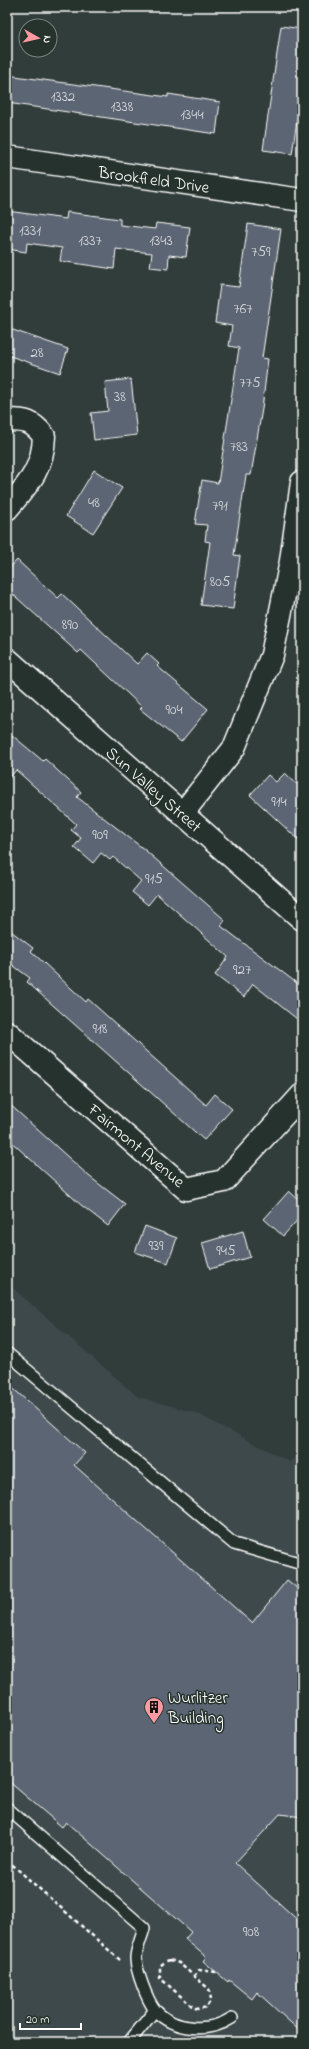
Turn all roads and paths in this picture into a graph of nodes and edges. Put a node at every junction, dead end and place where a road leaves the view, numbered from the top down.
1 (7, 157) edge
2 (302, 200) edge
3 (7, 420) edge
4 (302, 482) edge
5 (7, 509) edge
6 (7, 659) edge
7 (182, 814) junction
8 (302, 919) edge
9 (7, 1032) edge
10 (302, 1094) edge
11 (7, 1353) edge
12 (302, 1564) edge
13 (7, 1808) edge
14 (7, 1860) edge
15 (138, 1966) junction
16 (216, 1972) dead end
17 (194, 1976) junction
18 (155, 2010) junction
19 (232, 2018) dead end
20 (129, 2042) edge

1 - 2 street, Brookfield Drive
3 - 5 street
4 - 7 street
6 - 7 street, Sun Valley Street
7 - 8 street, Sun Valley Street
9 - 10 street, Fairmont Avenue
11 - 12 lane
13 - 15 lane
14 - 15 path
15 - 18 lane
16 - 17 path
17 - 17 path
18 - 19 lane
18 - 20 lane

